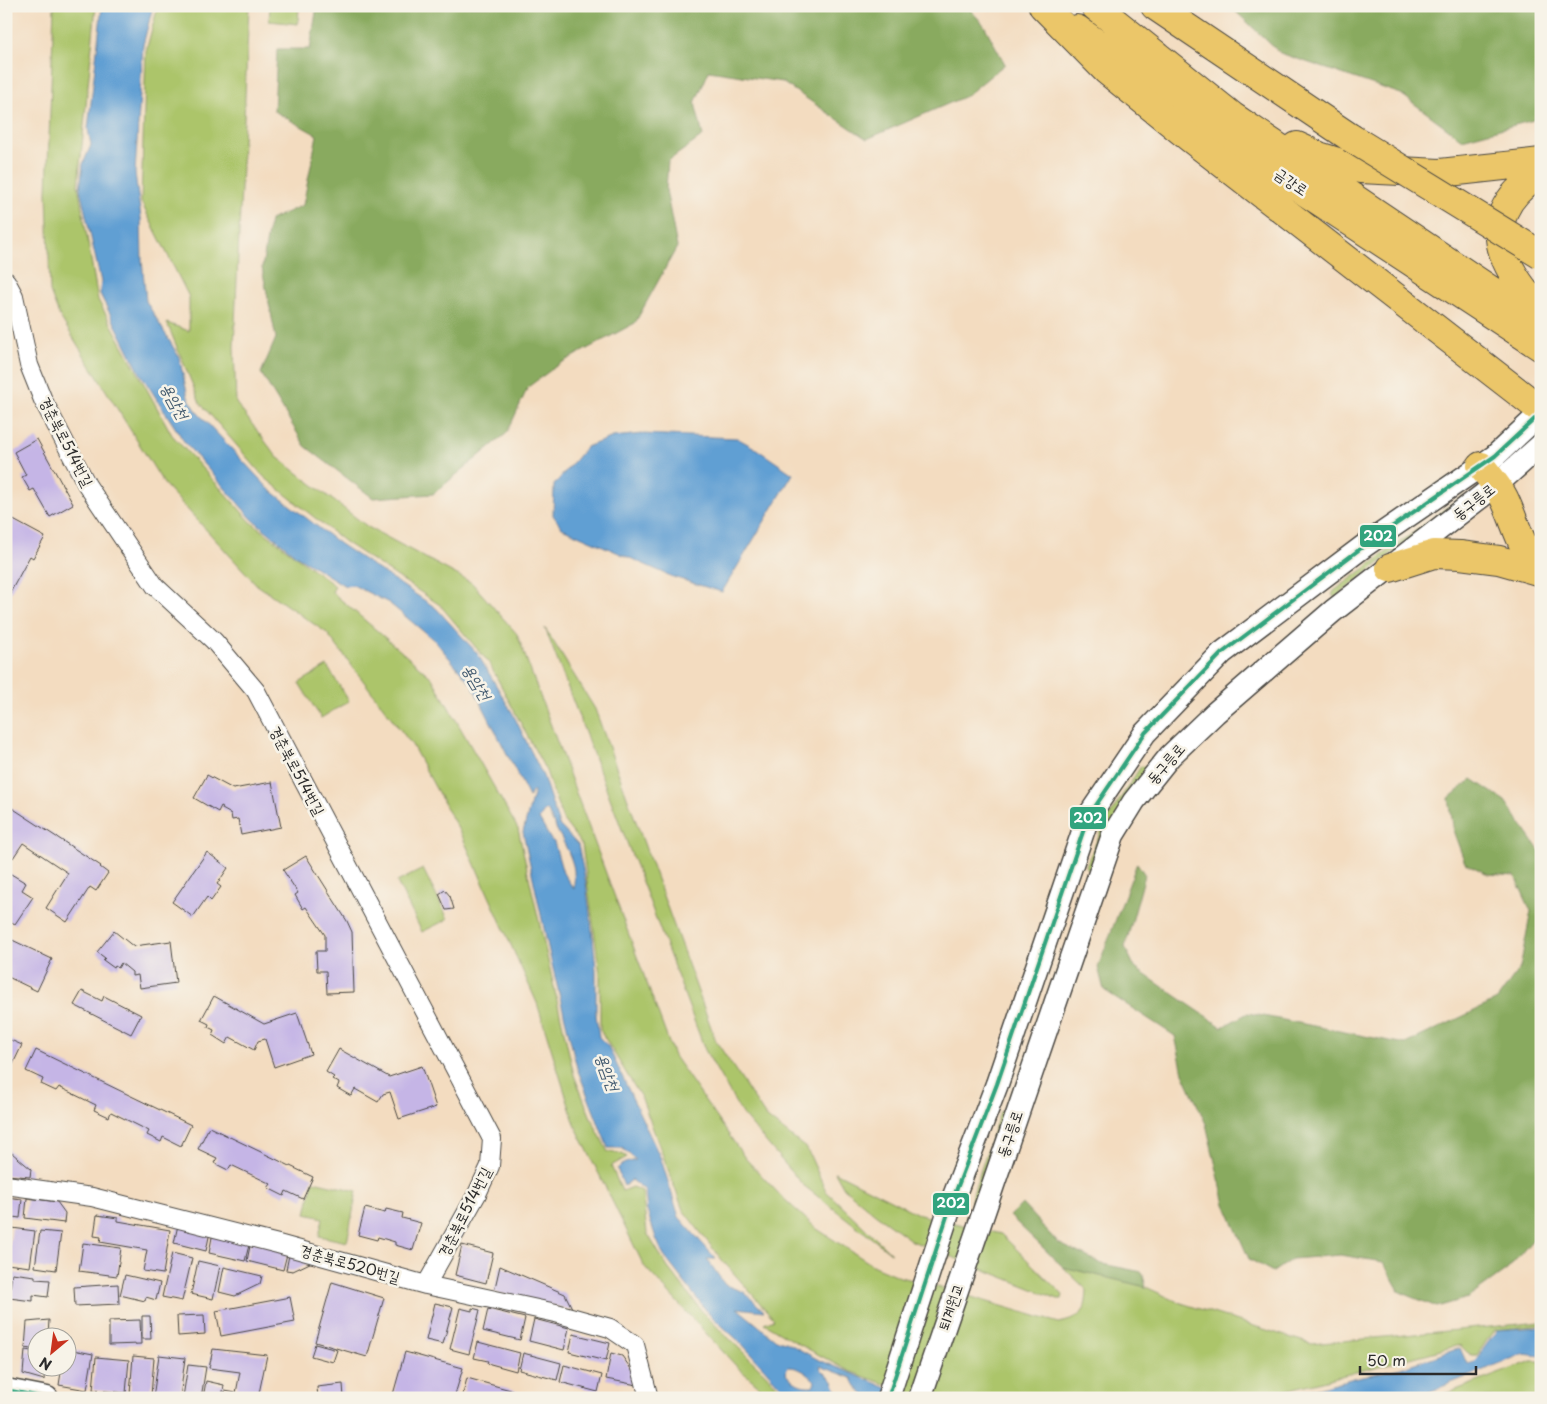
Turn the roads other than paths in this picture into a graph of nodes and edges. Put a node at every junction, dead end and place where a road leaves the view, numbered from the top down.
1 (1043, 6) edge
2 (1049, 6) edge
3 (1095, 6) edge
4 (1155, 6) edge
5 (1232, 116) junction
6 (1541, 162) edge
7 (1541, 173) edge
8 (1541, 255) edge
9 (6, 281) edge
10 (1541, 310) edge
11 (1541, 324) edge
12 (1541, 348) edge
13 (1541, 411) edge
14 (1541, 445) edge
15 (1489, 476) junction
16 (1390, 568) junction
17 (1541, 571) edge
18 (6, 1185) edge
19 (981, 1216) joint
20 (426, 1285) junction
21 (6, 1390) edge
22 (47, 1398) edge
23 (649, 1398) edge
24 (888, 1398) edge
25 (920, 1398) edge

1 - 13 highway
2 - 12 highway, 금강로
3 - 5 highway, 금강로
4 - 8 highway, bridge
5 - 6 highway
5 - 11 highway, 금강로
7 - 10 highway
9 - 20 street, 경춘북로514번길
13 - 15 street, 동구릉로
14 - 15 street, 동구릉로
15 - 16 street, 동구릉로
15 - 17 highway
15 - 24 street, 동구릉로
16 - 17 highway
16 - 19 street, 동구릉로
18 - 20 street, 경춘북로520번길
19 - 25 street, 퇴계원교
20 - 23 street, 경춘북로520번길
21 - 22 street

